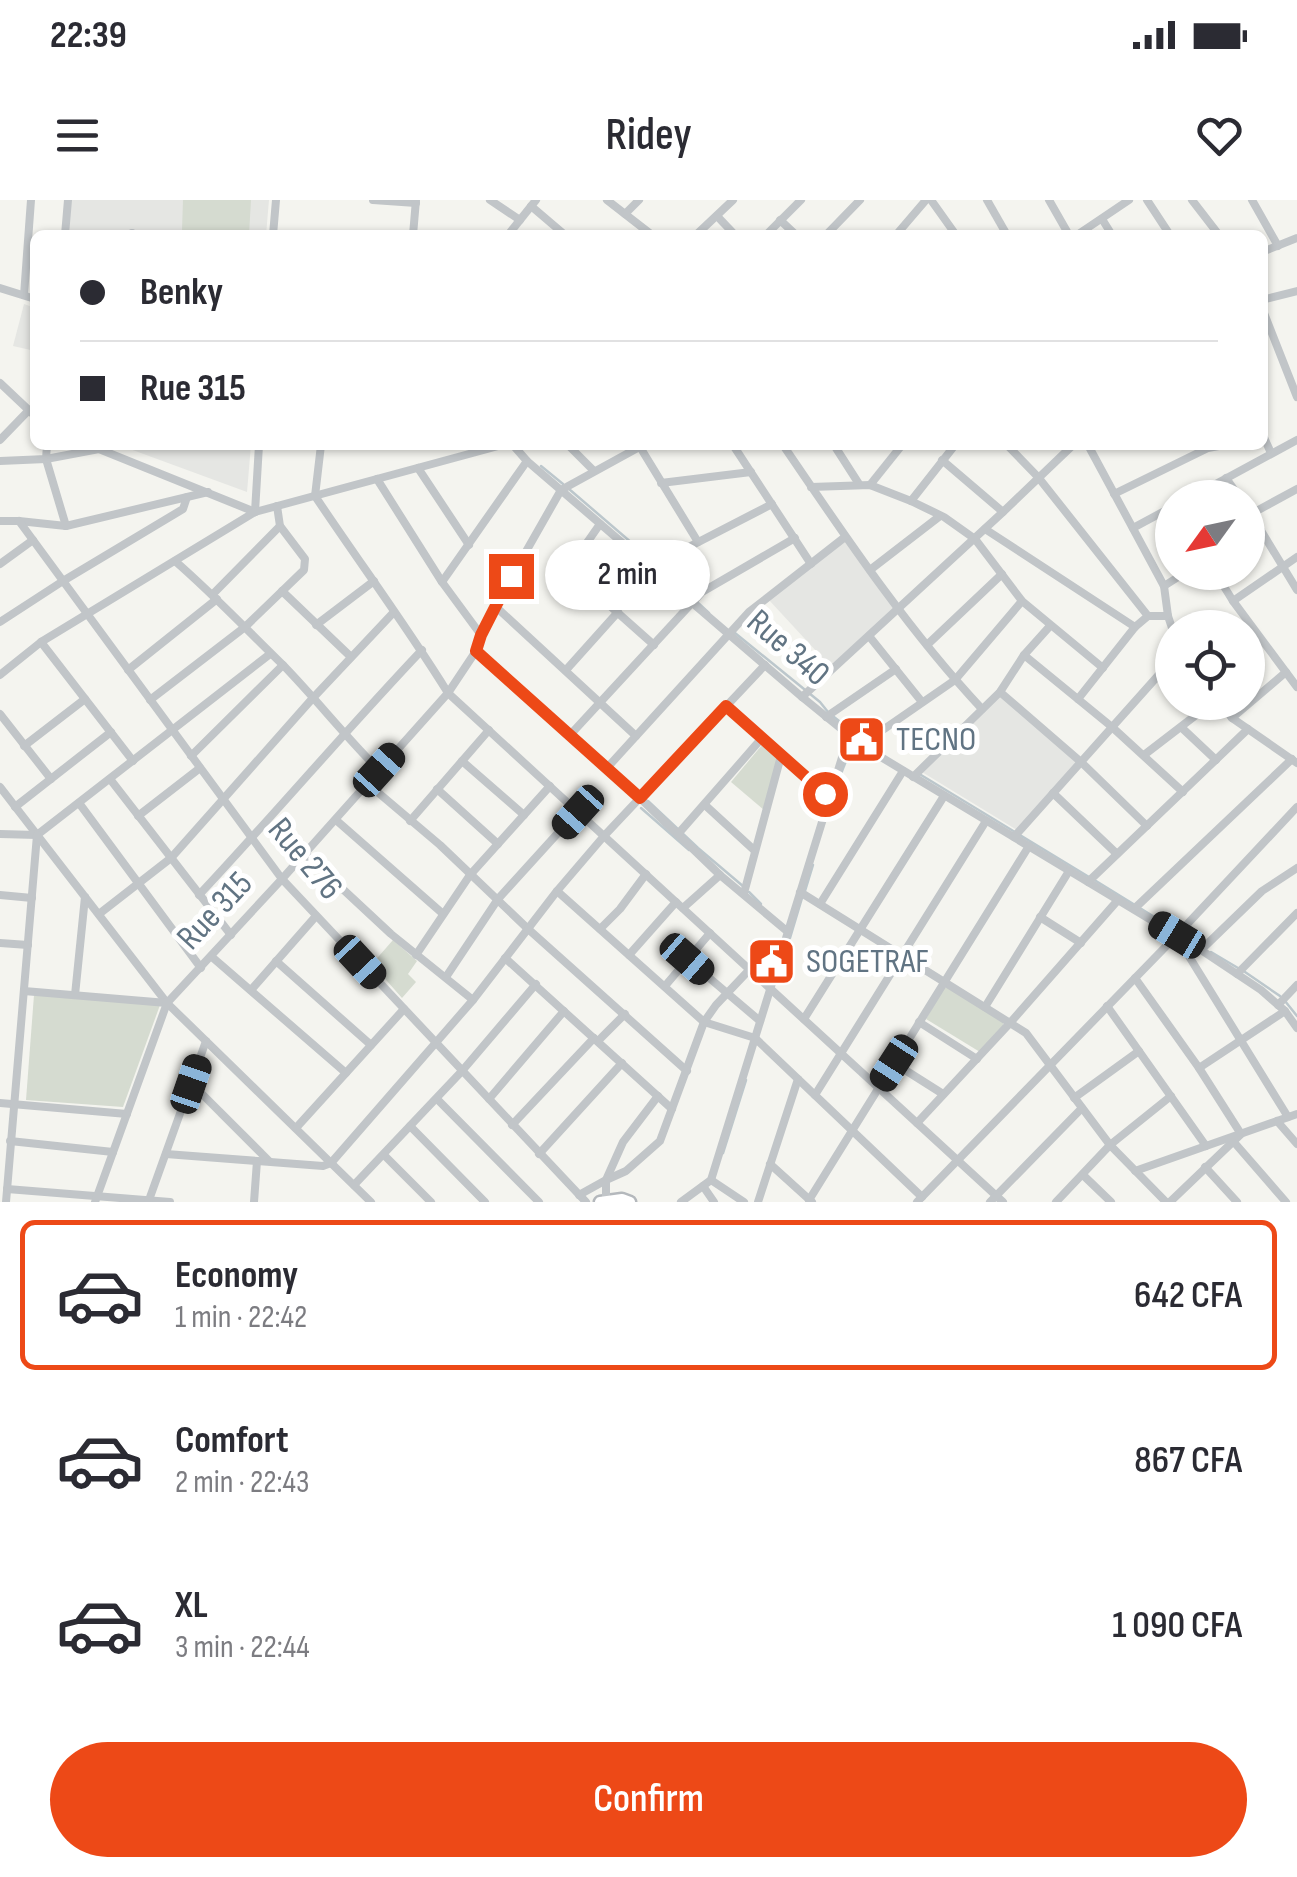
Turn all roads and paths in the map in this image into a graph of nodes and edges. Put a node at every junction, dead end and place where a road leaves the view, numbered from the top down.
1 (31, 200) edge
2 (68, 200) edge
3 (276, 200) edge
4 (373, 200) edge
5 (490, 200) edge
6 (607, 200) edge
7 (640, 200) edge
8 (733, 200) edge
9 (801, 200) edge
10 (860, 200) edge
11 (928, 200) edge
12 (988, 200) edge
13 (1049, 200) edge
14 (1129, 200) edge
15 (1147, 200) edge
16 (1192, 200) edge
17 (1252, 200) edge
18 (416, 202) edge
19 (533, 203) edge
20 (625, 214) junction
21 (717, 216) junction
22 (1102, 218) junction
23 (520, 220) junction
24 (780, 220) junction
25 (65, 230) edge
26 (273, 230) edge
27 (414, 230) edge
28 (512, 230) edge
29 (560, 230) edge
30 (646, 230) edge
31 (702, 230) edge
32 (730, 230) edge
33 (771, 230) edge
34 (791, 230) edge
35 (831, 230) edge
36 (901, 230) edge
37 (952, 230) edge
38 (1003, 230) edge
39 (1066, 230) edge
40 (1084, 230) edge
41 (1109, 230) edge
42 (1167, 230) edge
43 (1215, 230) edge
44 (1297, 238) edge
45 (1278, 246) junction
46 (1268, 250) edge
47 (0, 288) edge
48 (1297, 291) edge
49 (24, 295) junction
50 (30, 297) edge
51 (1268, 302) edge
52 (1268, 320) edge
53 (0, 383) edge
54 (1297, 396) edge
55 (30, 411) edge
56 (30, 415) edge
57 (0, 440) edge
58 (1297, 440) edge
59 (1268, 446) edge
60 (47, 450) edge
61 (94, 450) edge
62 (102, 450) edge
63 (259, 450) edge
64 (321, 450) edge
65 (484, 450) edge
66 (517, 450) edge
67 (573, 450) edge
68 (633, 450) edge
69 (643, 450) edge
70 (736, 450) edge
71 (786, 450) edge
72 (837, 450) edge
73 (891, 450) edge
74 (897, 450) edge
75 (951, 450) edge
76 (1012, 450) edge
77 (1068, 450) edge
78 (1091, 450) edge
79 (1204, 450) edge
80 (1271, 452) junction
81 (893, 454) junction
82 (46, 459) junction
83 (942, 460) junction
84 (0, 461) edge
85 (527, 461) junction
86 (418, 468) junction
87 (594, 471) junction
88 (751, 472) junction
89 (1038, 477) junction
90 (1226, 478) joint
91 (377, 479) junction
92 (1222, 480) edge
93 (661, 483) junction
94 (859, 484) junction
95 (870, 485) junction
96 (812, 487) junction
97 (560, 490) junction
98 (1297, 490) edge
99 (208, 492) junction
100 (1114, 494) junction
101 (314, 496) junction
102 (188, 497) junction
103 (911, 500) junction
104 (772, 504) junction
105 (1265, 505) edge
106 (276, 506) junction
107 (255, 512) junction
108 (1004, 512) junction
109 (940, 516) junction
110 (1155, 516) edge
111 (19, 520) junction
112 (0, 521) edge
113 (600, 524) junction
114 (66, 526) junction
115 (280, 526) junction
116 (1133, 528) junction
117 (985, 529) junction
118 (845, 537) junction
119 (1265, 537) edge
120 (794, 538) junction
121 (974, 538) junction
122 (33, 540) junction
123 (698, 542) junction
124 (469, 545) junction
125 (1297, 557) edge
126 (176, 561) junction
127 (0, 564) edge
128 (811, 564) junction
129 (1283, 566) junction
130 (650, 567) junction
131 (1155, 569) edge
132 (870, 570) junction
133 (1002, 574) junction
134 (63, 581) junction
135 (374, 581) junction
136 (442, 582) junction
137 (1226, 590) edge
138 (1297, 590) edge
139 (282, 591) junction
140 (215, 597) junction
141 (1022, 601) junction
142 (1233, 601) junction
143 (692, 603) junction
144 (495, 606) junction
145 (899, 609) junction
146 (618, 612) junction
147 (393, 613) junction
148 (88, 614) junction
149 (1148, 616) junction
150 (1155, 616) edge
151 (0, 622) edge
152 (316, 625) junction
153 (1050, 626) junction
154 (245, 627) junction
155 (1135, 627) junction
156 (728, 633) junction
157 (481, 635) junction
158 (869, 636) junction
159 (41, 642) junction
160 (654, 644) junction
161 (927, 644) junction
162 (422, 650) junction
163 (476, 651) junction
164 (270, 654) junction
165 (1024, 654) junction
166 (351, 656) junction
167 (283, 665) junction
168 (765, 665) junction
169 (1103, 668) junction
170 (2, 669) edge
171 (896, 669) junction
172 (128, 670) junction
173 (566, 670) junction
174 (1286, 672) junction
175 (1155, 679) edge
176 (955, 680) junction
177 (231, 685) junction
178 (1297, 687) edge
179 (1265, 690) edge
180 (1000, 692) junction
181 (448, 693) junction
182 (802, 697) junction
183 (84, 699) junction
184 (312, 699) junction
185 (1078, 699) junction
186 (150, 700) junction
187 (244, 702) junction
188 (600, 702) junction
189 (922, 702) junction
190 (726, 706) junction
191 (982, 709) junction
192 (0, 714) edge
193 (826, 717) junction
194 (1193, 720) edge
195 (1235, 720) edge
196 (1112, 727) junction
197 (1182, 728) junction
198 (1248, 729) junction
199 (172, 730) junction
200 (489, 730) junction
201 (110, 732) junction
202 (343, 734) junction
203 (570, 735) junction
204 (849, 735) junction
205 (636, 736) junction
206 (762, 738) junction
207 (862, 745) junction
208 (24, 746) junction
209 (1144, 755) junction
210 (191, 756) junction
211 (781, 756) junction
212 (1216, 760) junction
213 (133, 761) junction
214 (462, 761) junction
215 (1294, 761) edge
216 (1081, 762) junction
217 (200, 768) junction
218 (379, 770) junction
219 (606, 770) junction
220 (903, 771) junction
221 (912, 776) junction
222 (50, 779) junction
223 (110, 779) junction
224 (368, 784) junction
225 (550, 786) junction
226 (0, 787) edge
227 (437, 789) junction
228 (1182, 792) junction
229 (1054, 793) junction
230 (944, 796) junction
231 (640, 798) junction
232 (830, 798) junction
233 (223, 800) junction
234 (79, 803) junction
235 (705, 805) junction
236 (15, 807) junction
237 (1297, 808) edge
238 (578, 812) junction
239 (524, 815) junction
240 (138, 816) junction
241 (336, 820) junction
242 (410, 820) junction
243 (986, 821) junction
244 (1147, 826) junction
245 (0, 834) edge
246 (678, 834) junction
247 (38, 836) junction
248 (604, 836) junction
249 (1014, 838) junction
250 (252, 839) junction
251 (498, 844) junction
252 (1028, 846) junction
253 (754, 850) junction
254 (304, 853) junction
255 (1117, 854) junction
256 (171, 858) junction
257 (1297, 868) edge
258 (1069, 870) junction
259 (646, 874) junction
260 (470, 875) junction
261 (720, 875) junction
262 (282, 879) junction
263 (1088, 882) junction
264 (138, 884) junction
265 (557, 891) junction
266 (800, 892) junction
267 (199, 894) junction
268 (744, 894) junction
269 (0, 895) edge
270 (85, 897) junction
271 (32, 898) junction
272 (498, 898) junction
273 (1118, 900) junction
274 (820, 904) junction
275 (679, 905) junction
276 (1134, 909) junction
277 (1297, 912) edge
278 (442, 913) junction
279 (98, 914) junction
280 (316, 916) junction
281 (1040, 918) junction
282 (527, 928) junction
283 (600, 929) junction
284 (861, 929) junction
285 (788, 932) junction
286 (710, 933) junction
287 (231, 936) junction
288 (1180, 938) junction
289 (0, 943) edge
290 (1081, 943) junction
291 (28, 945) junction
292 (1201, 950) junction
293 (416, 955) junction
294 (629, 955) junction
295 (903, 955) junction
296 (212, 956) junction
297 (506, 958) junction
298 (687, 959) junction
299 (276, 961) junction
300 (201, 968) junction
301 (751, 968) junction
302 (1237, 974) junction
303 (446, 977) junction
304 (1135, 978) junction
305 (944, 982) junction
306 (536, 984) junction
307 (1297, 985) edge
308 (664, 986) junction
309 (770, 988) junction
310 (251, 990) junction
311 (24, 991) junction
312 (75, 995) junction
313 (728, 995) junction
314 (473, 1000) junction
315 (168, 1003) junction
316 (1107, 1006) junction
317 (984, 1007) junction
318 (1282, 1008) junction
319 (404, 1009) junction
320 (564, 1010) junction
321 (625, 1014) junction
322 (804, 1020) junction
323 (760, 1021) junction
324 (704, 1022) junction
325 (919, 1022) junction
326 (1010, 1023) junction
327 (1297, 1028) edge
328 (755, 1038) junction
329 (596, 1039) junction
330 (206, 1041) junction
331 (1240, 1042) junction
332 (436, 1043) junction
333 (372, 1045) junction
334 (1138, 1051) junction
335 (841, 1054) junction
336 (977, 1059) junction
337 (622, 1063) junction
338 (894, 1063) junction
339 (1049, 1064) junction
340 (1199, 1068) junction
341 (462, 1071) junction
342 (687, 1072) junction
343 (346, 1073) junction
344 (798, 1079) junction
345 (191, 1084) junction
346 (878, 1087) junction
347 (815, 1094) junction
348 (943, 1094) junction
349 (658, 1096) junction
350 (1171, 1096) junction
351 (1074, 1098) junction
352 (436, 1099) junction
353 (489, 1099) junction
354 (0, 1103) edge
355 (13, 1104) junction
356 (672, 1108) junction
357 (1082, 1108) junction
358 (127, 1114) junction
359 (1292, 1116) edge
360 (1277, 1121) junction
361 (916, 1122) junction
362 (512, 1125) junction
363 (410, 1126) junction
364 (296, 1128) junction
365 (852, 1131) junction
366 (0, 1133) edge
367 (1241, 1134) junction
368 (10, 1137) junction
369 (1233, 1141) junction
370 (1297, 1144) edge
371 (1110, 1145) junction
372 (1206, 1146) junction
373 (113, 1152) junction
374 (166, 1154) junction
375 (539, 1154) junction
376 (384, 1155) junction
377 (258, 1161) junction
378 (958, 1161) junction
379 (270, 1162) junction
380 (331, 1162) junction
381 (770, 1164) junction
382 (1206, 1167) junction
383 (1136, 1171) junction
384 (1083, 1175) junction
385 (606, 1180) junction
386 (708, 1183) junction
387 (354, 1186) junction
388 (7, 1189) junction
389 (583, 1198) edge
390 (96, 1200) edge
391 (149, 1200) edge
392 (919, 1200) edge
393 (996, 1200) edge
394 (603, 1201) edge
395 (810, 1201) edge
396 (6, 1202) edge
397 (170, 1202) edge
398 (254, 1202) edge
399 (371, 1202) edge
400 (432, 1202) edge
401 (485, 1202) edge
402 (540, 1202) edge
403 (630, 1202) edge
404 (681, 1202) edge
405 (714, 1202) edge
406 (744, 1202) edge
407 (758, 1202) edge
408 (1057, 1202) edge
409 (1111, 1202) edge
410 (1168, 1202) edge
411 (1237, 1202) edge
412 (1286, 1202) edge

1 - 49 street
2 - 25 street
3 - 26 street
4 - 18 street
5 - 23 street
6 - 20 street
7 - 20 street
8 - 21 street
9 - 24 street
10 - 35 street
11 - 36 street
11 - 37 street
12 - 38 street
13 - 39 street
14 - 22 street
15 - 42 street
16 - 43 street
17 - 45 street
18 - 27 street
19 - 23 street
19 - 29 street
20 - 30 street
21 - 31 street
21 - 32 street
22 - 40 street
22 - 41 street
23 - 28 street
24 - 33 street
24 - 34 street
44 - 45 street
45 - 46 street
47 - 49 street
48 - 51 street
49 - 50 street
52 - 54 street
53 - 55 street
56 - 57 street
58 - 80 street
59 - 80 street
60 - 82 street
61 - 82 street
62 - 99 street
63 - 107 street
64 - 101 street
65 - 86 street
66 - 85 street, Rue 340
67 - 87 street
68 - 87 street
69 - 93 street
70 - 88 street
71 - 96 street
72 - 94 street
73 - 81 street
74 - 81 street
75 - 83 street
76 - 89 street
77 - 89 street
78 - 100 street
79 - 100 street
80 - 90 street
81 - 95 street
82 - 84 street
82 - 114 street
83 - 103 street
83 - 108 street
85 - 97 street, Rue 340
85 - 124 street
86 - 91 street
86 - 124 street
87 - 97 street
88 - 93 street
88 - 104 street
89 - 108 street
89 - 149 street
90 - 92 street
91 - 101 street
91 - 136 street
93 - 123 street
94 - 95 street
94 - 96 street
95 - 103 street
96 - 118 street
97 - 113 street, Rue 340
97 - 144 street, Rue 315
98 - 105 street
99 - 102 street
99 - 107 street
100 - 116 street
101 - 106 street
101 - 135 street
102 - 114 street
102 - 134 street
103 - 109 street
104 - 120 street
104 - 123 street
106 - 107 street
106 - 115 street
107 - 126 street
108 - 117 street
109 - 121 street
109 - 132 street
110 - 116 street
111 - 112 street
111 - 114 street
111 - 122 street, Rue 276
113 - 130 street, Rue 340
113 - 146 street
115 - 139 street
115 - 140 street
116 - 131 street
117 - 121 street
117 - 155 street
118 - 128 street
118 - 132 street
119 - 129 street
120 - 128 street
120 - 143 street
121 - 133 street
121 - 145 street
122 - 127 street
122 - 134 street, Rue 276
123 - 130 street
124 - 136 street
125 - 129 street
126 - 140 street
126 - 148 street
128 - 156 street
129 - 138 street
129 - 142 street
130 - 143 street, Rue 340
132 - 145 street
133 - 141 street
133 - 161 street
134 - 148 street, Rue 276
134 - 151 street
135 - 147 street
135 - 152 street
136 - 157 street
137 - 142 street
139 - 152 street
139 - 154 street
140 - 154 street
140 - 172 street
141 - 153 street
141 - 176 street
142 - 174 street
143 - 156 street, Rue 340
143 - 160 street
144 - 157 street, Rue 315
144 - 173 street
145 - 158 street
145 - 161 street
146 - 160 street
146 - 173 street
147 - 162 street
147 - 166 street
148 - 159 street
148 - 172 street, Rue 276
149 - 150 street
149 - 155 street
152 - 166 street
153 - 165 street
153 - 169 street
154 - 164 street
154 - 186 street
155 - 169 street
156 - 168 street, Rue 340
156 - 205 street
157 - 163 street, Rue 315
158 - 171 street
158 - 182 street
159 - 170 street
159 - 183 street
160 - 188 street
161 - 176 street
162 - 181 street
162 - 202 street
163 - 181 street, Rue 315
163 - 203 street
164 - 167 street
164 - 177 street
165 - 180 street
165 - 185 street
166 - 184 street
167 - 184 street
167 - 187 street
168 - 182 street, Rue 340
168 - 190 street
169 - 185 street
171 - 189 street
171 - 193 street
172 - 186 street, Rue 276
173 - 188 street
174 - 178 street
174 - 179 street
175 - 196 street
176 - 189 street
176 - 191 street
177 - 187 street
177 - 199 street
180 - 191 street
180 - 216 street
181 - 200 street
181 - 218 street, Rue 315
182 - 193 street, Rue 340
183 - 201 street
183 - 208 street
184 - 202 street
184 - 233 street
185 - 196 street
186 - 199 street, Rue 276
187 - 210 street
188 - 203 street
188 - 205 street
189 - 207 street
190 - 206 street
190 - 231 street
191 - 221 street
192 - 208 street
193 - 204 street, Rue 340
194 - 197 street
195 - 198 street
196 - 209 street
196 - 216 street
197 - 209 street
197 - 212 street
198 - 212 street
198 - 215 street
199 - 210 street, Rue 276
199 - 213 street
200 - 214 street
200 - 225 street
201 - 213 street
201 - 222 street
202 - 218 street
202 - 250 street
203 - 219 street
204 - 207 street, Rue 340
204 - 232 street
205 - 219 street
206 - 211 street
206 - 235 street
207 - 220 street, Rue 340
208 - 222 street
209 - 228 street
210 - 217 street, Rue 276
211 - 232 street
211 - 253 street
212 - 228 street
213 - 223 street
214 - 227 street
214 - 239 street
215 - 276 street
216 - 229 street
216 - 244 street
217 - 233 street, Rue 276
217 - 240 street
218 - 224 street, Rue 315
219 - 231 street
220 - 221 street, Rue 340
220 - 274 street
221 - 230 street, Rue 340
222 - 236 street
223 - 234 street
223 - 240 street
224 - 241 street, Rue 315
224 - 242 street
225 - 238 street
225 - 239 street
226 - 236 street
227 - 242 street
227 - 251 street
228 - 244 street
229 - 249 street
229 - 255 street
230 - 243 street, Rue 340
230 - 284 street
231 - 246 street
231 - 248 street
232 - 266 street
233 - 250 street, Rue 276
233 - 256 street
234 - 247 street
234 - 264 street
235 - 246 street
235 - 253 street
236 - 247 street
237 - 288 street
238 - 248 street
238 - 272 street
239 - 251 street
240 - 256 street
241 - 254 street, Rue 315
241 - 278 street
242 - 260 street
243 - 249 street, Rue 340
243 - 295 street
244 - 255 street
245 - 247 street
246 - 261 street
247 - 270 street
247 - 271 street
248 - 259 street
248 - 265 street
249 - 252 street, Rue 340
250 - 262 street, Rue 276
250 - 267 street
251 - 260 street
252 - 258 street, Rue 340
252 - 305 street
253 - 268 street
254 - 262 street, Rue 315
254 - 293 street
255 - 263 street
256 - 264 street
256 - 267 street
257 - 292 street
258 - 263 street, Rue 340
258 - 281 street
259 - 275 street
259 - 283 street
260 - 272 street
260 - 278 street
261 - 268 street
261 - 275 street
262 - 280 street, Rue 276
262 - 287 street, Rue 315
263 - 273 street, Rue 340
264 - 279 street
264 - 300 street
265 - 282 street
265 - 283 street
266 - 274 street
266 - 285 street
267 - 287 street
268 - 285 street
269 - 271 street
270 - 279 street
270 - 312 street
271 - 291 street
272 - 282 street
272 - 303 street
273 - 276 street, Rue 340
273 - 290 street
274 - 284 street
275 - 286 street
275 - 294 street
276 - 288 street, Rue 340
277 - 302 street
278 - 293 street
279 - 315 street
280 - 299 street
280 - 319 street, Rue 276
281 - 290 street
281 - 317 street
282 - 297 street
282 - 321 street
283 - 294 street
284 - 295 street
284 - 322 street
285 - 309 street
286 - 298 street
286 - 301 street
287 - 296 street, Rue 315
288 - 292 street, Rue 340
288 - 304 street
288 - 331 street
289 - 291 street
290 - 326 street
291 - 311 street
292 - 302 street, Rue 340
293 - 303 street
294 - 308 street
295 - 305 street
295 - 335 street
296 - 300 street, Rue 315
296 - 310 street
297 - 306 street
297 - 314 street
298 - 308 street
298 - 313 street
299 - 310 street
299 - 333 street
300 - 315 street, Rue 315
301 - 309 street
301 - 313 street
302 - 318 street, Rue 340
303 - 314 street
304 - 316 street
304 - 340 street
305 - 317 street
305 - 325 street
306 - 320 street
306 - 341 street
307 - 318 street
308 - 324 street
309 - 322 street
309 - 323 street
310 - 343 street
311 - 312 street
311 - 355 street
312 - 315 street
313 - 323 street
313 - 324 street
314 - 332 street
315 - 330 street
315 - 358 street, Rue 315
316 - 334 street
316 - 339 street
317 - 326 street
318 - 327 street, Rue 340
318 - 331 street
319 - 332 street, Rue 276
319 - 333 street
320 - 329 street
320 - 353 street
321 - 329 street
321 - 342 street
322 - 335 street
323 - 328 street
324 - 328 street
324 - 342 street
325 - 336 street
325 - 338 street
326 - 336 street
326 - 339 street
328 - 344 street
328 - 386 street
329 - 337 street
329 - 362 street
330 - 345 street
330 - 364 street
331 - 340 street
331 - 359 street
332 - 341 street, Rue 276
332 - 380 street
333 - 343 street
334 - 350 street
334 - 351 street
335 - 346 street
335 - 347 street
336 - 348 street
337 - 349 street
337 - 375 street
338 - 346 street
338 - 348 street
339 - 351 street
339 - 378 street
340 - 367 street
341 - 352 street
341 - 353 street, Rue 276
342 - 356 street
343 - 364 street
344 - 347 street
344 - 381 street
345 - 374 street
345 - 379 street
346 - 361 street
346 - 365 street
347 - 365 street
348 - 361 street
349 - 356 street
349 - 385 street
350 - 371 street
350 - 372 street
351 - 357 street
352 - 363 street
352 - 402 street
353 - 362 street, Rue 276
354 - 355 street
355 - 358 street
355 - 368 street
356 - 385 street
357 - 371 street
357 - 393 street
358 - 373 street, Rue 315
359 - 360 street
360 - 367 street
360 - 370 street
361 - 378 street
362 - 375 street, Rue 276
363 - 376 street
363 - 401 street
364 - 380 street
365 - 392 street
365 - 395 street
366 - 368 street
367 - 369 street
367 - 372 street
368 - 373 street
368 - 388 street
369 - 382 street
369 - 412 street
371 - 383 street
371 - 384 street
372 - 383 street
373 - 390 street, Rue 315
374 - 377 street
374 - 391 street
375 - 389 street, Rue 276
376 - 387 street
376 - 400 street
377 - 379 street
377 - 398 street
378 - 392 street
378 - 393 street
379 - 380 street
380 - 387 street
381 - 395 street
381 - 407 street
382 - 410 street
382 - 411 street
383 - 410 street
384 - 408 street
384 - 409 street
385 - 389 street
385 - 394 street
386 - 404 street
386 - 405 street
386 - 406 street
387 - 399 street
388 - 390 street
388 - 396 street
390 - 391 street
391 - 397 street
394 - 403 main road

